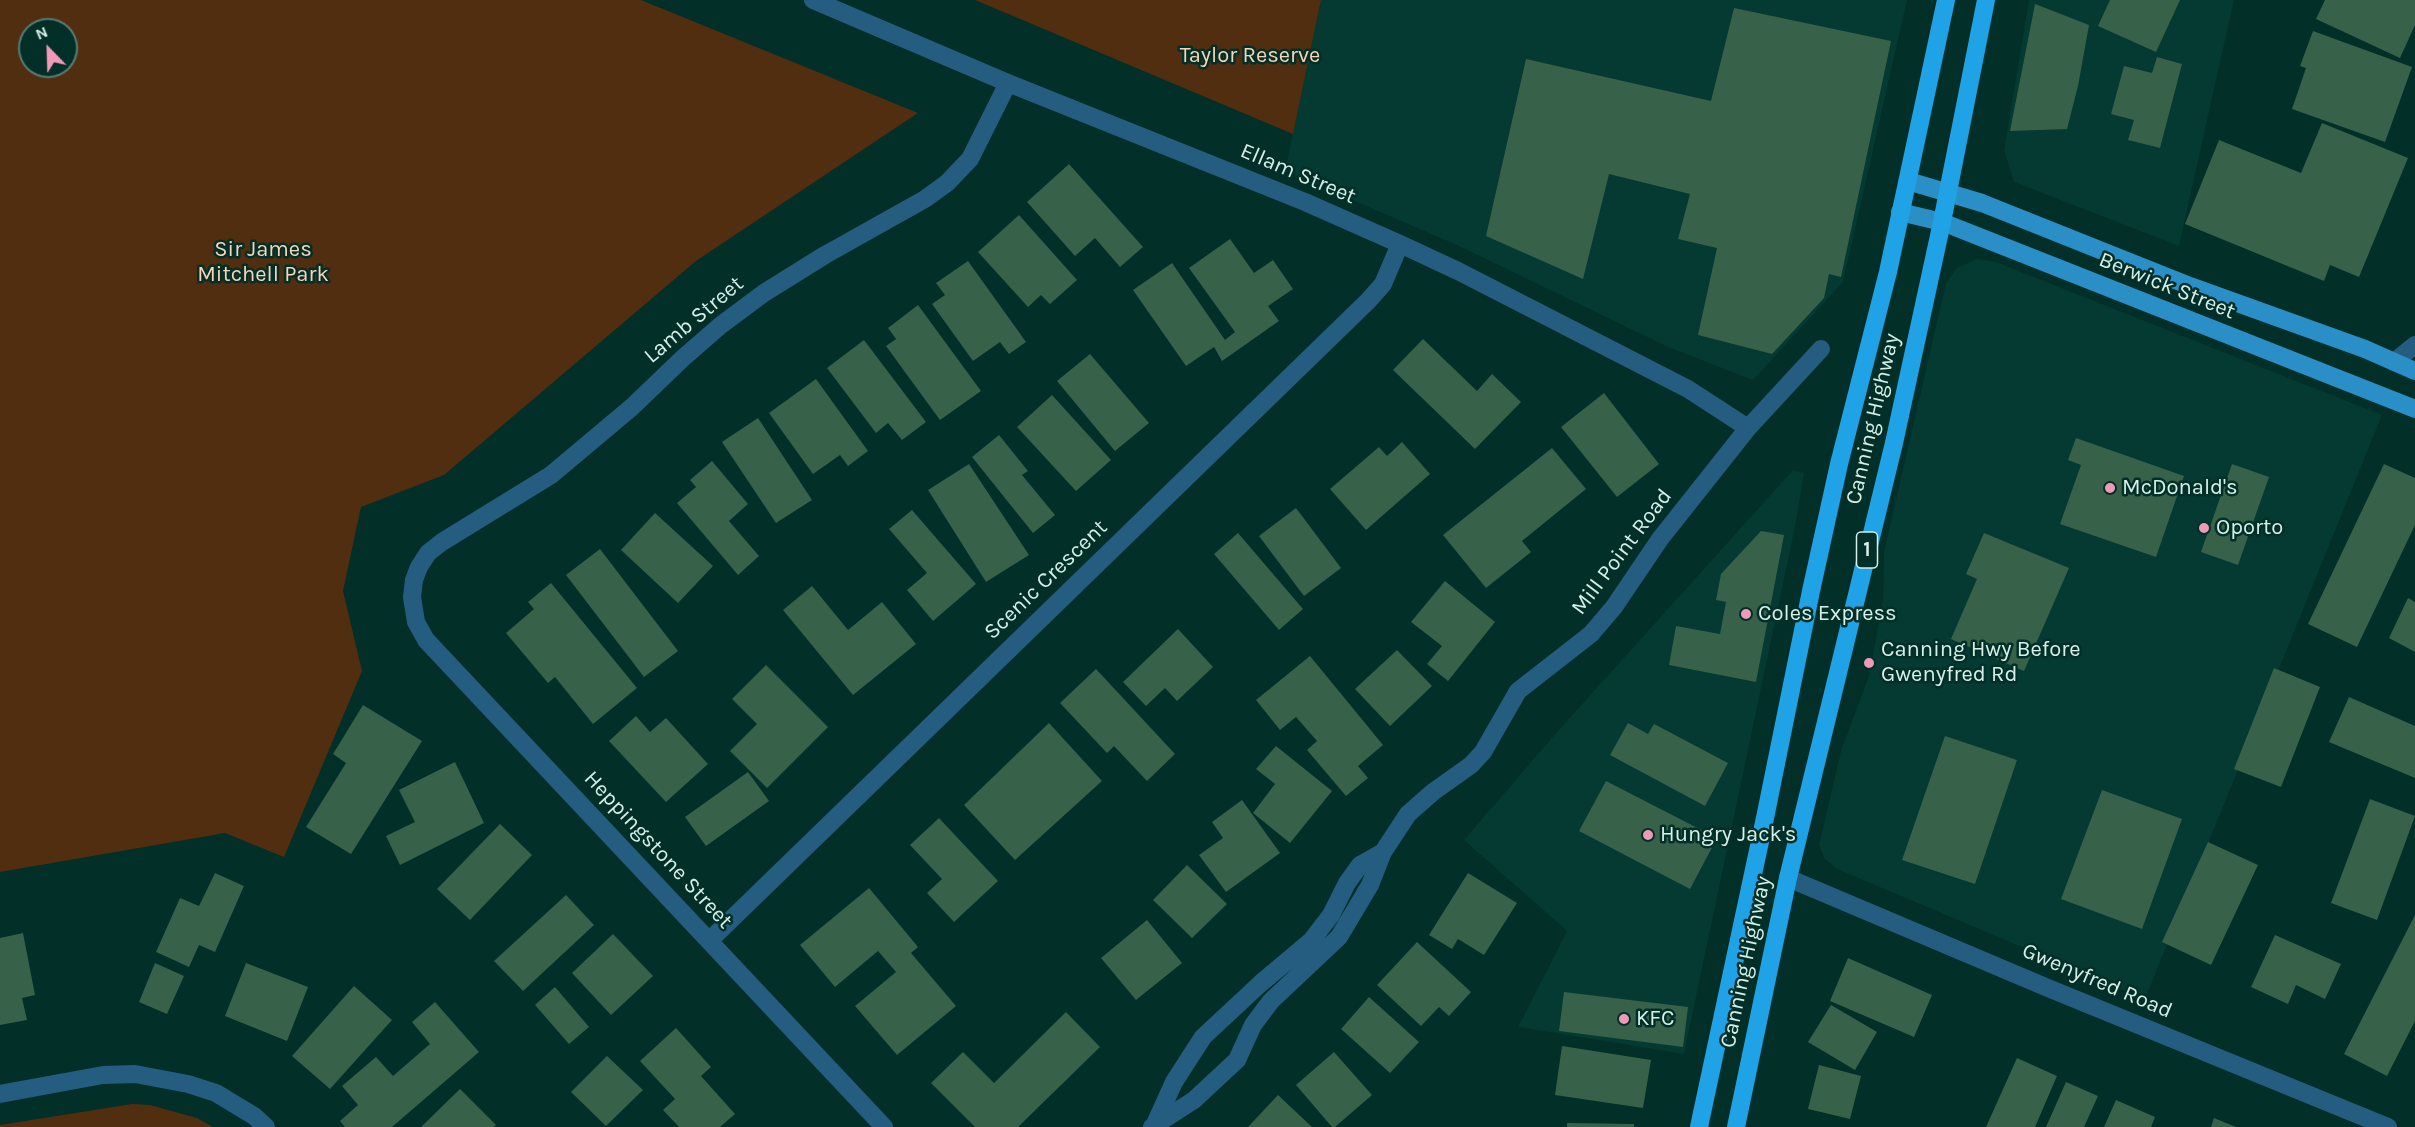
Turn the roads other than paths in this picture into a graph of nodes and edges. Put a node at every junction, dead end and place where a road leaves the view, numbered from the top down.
1 (813, 0) edge
2 (1946, 0) edge
3 (1986, 0) edge
4 (1008, 83) junction
5 (1908, 181) junction
6 (1948, 194) junction
7 (1900, 212) junction
8 (1942, 222) junction
9 (1400, 244) junction
10 (2415, 345) edge
11 (1821, 349) dead end
12 (2394, 362) junction
13 (2415, 370) edge
14 (2415, 409) edge
15 (1748, 428) junction
16 (412, 597) joint
17 (1383, 852) junction
18 (1788, 878) junction
19 (710, 940) junction
20 (1250, 994) junction
21 (1265, 1009) junction
22 (0, 1094) edge
23 (1153, 1125) edge
24 (266, 1127) edge
25 (884, 1127) edge
26 (1699, 1127) edge
27 (1736, 1127) edge
28 (2388, 1127) edge

1 - 4 street, Ellam Street
2 - 5 highway, Canning Highway / 1
3 - 6 highway, Canning Highway / 1
4 - 9 street, Ellam Street
4 - 16 street, Lamb Street
5 - 6 main road, Berwick Street
5 - 7 highway, Canning Highway / 1
6 - 8 highway, Canning Highway / 1
6 - 12 main road, Berwick Street
7 - 8 main road, Berwick Street
7 - 26 highway, Canning Highway / 1
8 - 14 main road, Berwick Street
8 - 18 highway, Canning Highway / 1
9 - 15 street, Ellam Street
9 - 19 street, Scenic Crescent
10 - 12 street
11 - 15 street, Mill Point Road
12 - 13 main road, Berwick Street
15 - 17 street, Mill Point Road
16 - 19 street, Heppingstone Street
17 - 20 street, Mill Point Road
17 - 21 street, Mill Point Road
18 - 27 highway, Canning Highway / 1
18 - 28 street, Gwenyfred Road
19 - 25 street, Heppingstone Street
20 - 21 street
20 - 23 street, Mill Point Road
21 - 23 street, Mill Point Road
22 - 24 street

